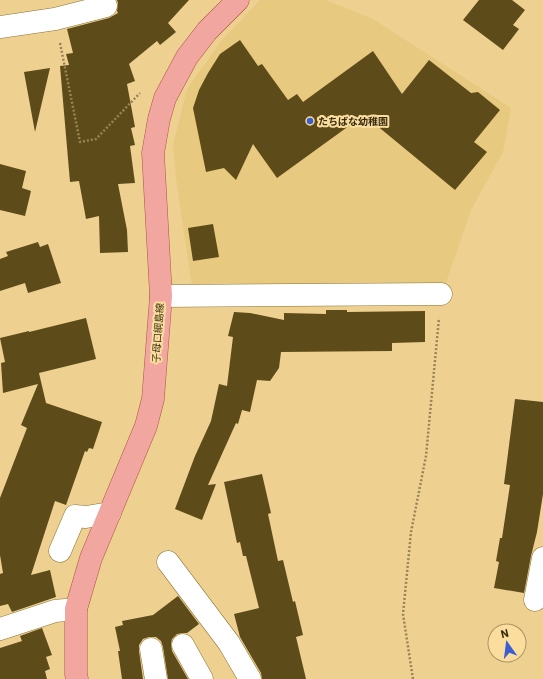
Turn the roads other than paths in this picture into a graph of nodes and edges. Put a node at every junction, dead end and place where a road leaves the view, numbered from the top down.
1 (238, 0) edge
2 (106, 6) dead end
3 (0, 27) edge
4 (441, 294) road end
5 (160, 296) junction
6 (110, 513) junction
7 (60, 551) dead end
8 (543, 558) edge
9 (168, 562) dead end
10 (535, 600) dead end
11 (76, 609) junction
12 (0, 629) edge
13 (183, 645) dead end
14 (151, 649) dead end
15 (77, 679) edge
16 (156, 679) edge
17 (202, 679) edge
18 (250, 679) edge

1 - 5 main road, 子母口綱島線
2 - 3 lane
4 - 5 lane
5 - 6 main road, 子母口綱島線
6 - 7 lane
6 - 11 main road, 子母口綱島線
8 - 10 lane
9 - 18 lane
11 - 12 lane
11 - 15 main road, 子母口綱島線
13 - 17 lane
14 - 16 lane

